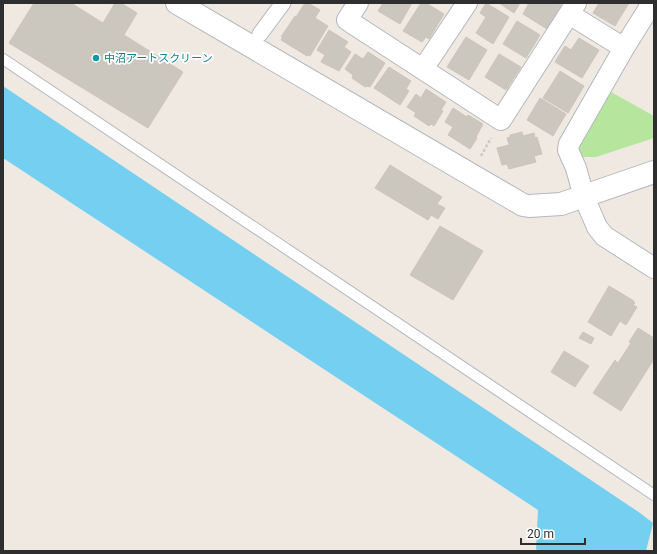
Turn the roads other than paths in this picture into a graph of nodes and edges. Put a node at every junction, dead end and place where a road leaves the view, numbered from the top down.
1 (177, 3) edge
2 (283, 3) edge
3 (358, 3) edge
4 (467, 3) edge
5 (652, 3) edge
6 (573, 8) edge
7 (260, 34) dead end
8 (624, 48) junction
9 (3, 59) edge
10 (423, 69) junction
11 (654, 172) edge
12 (584, 197) junction
13 (654, 268) edge
14 (654, 495) edge

1 - 12 street
2 - 7 street
3 - 10 street
4 - 10 street
5 - 8 street
6 - 8 street
6 - 10 street
8 - 12 street
9 - 14 lane
11 - 12 street
12 - 13 street

